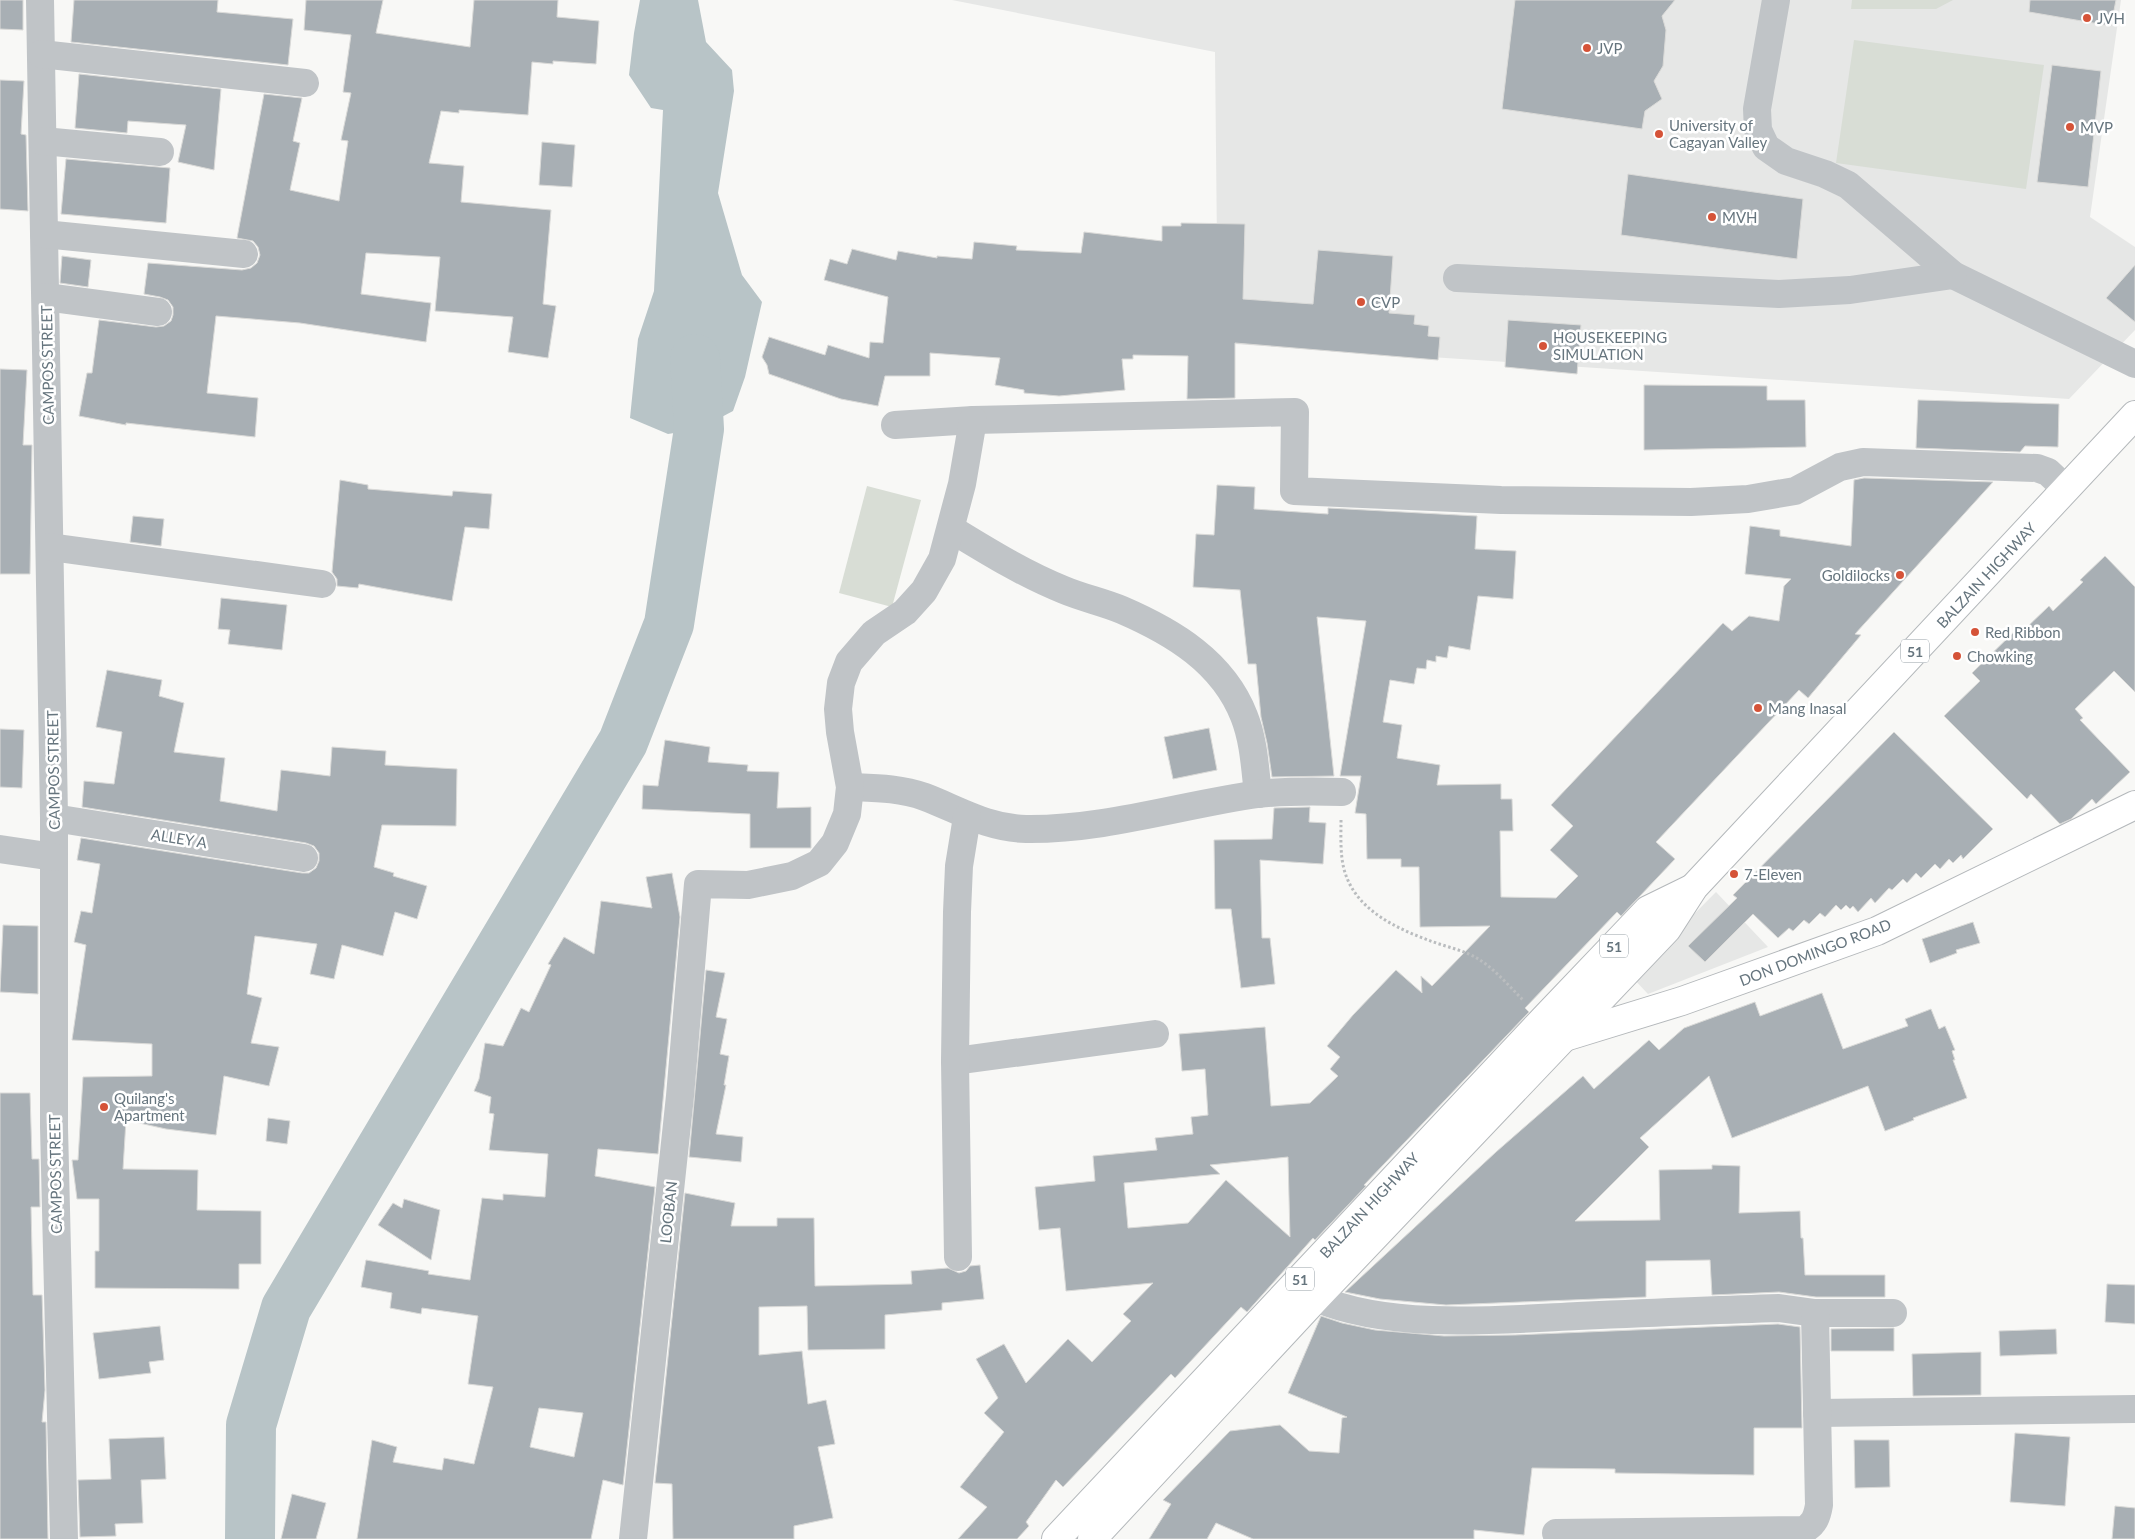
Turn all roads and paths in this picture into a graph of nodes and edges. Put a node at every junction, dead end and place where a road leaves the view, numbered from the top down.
1 (40, 0) edge
2 (1776, 0) edge
3 (41, 54) junction
4 (305, 83) dead end
5 (43, 141) junction
6 (160, 152) dead end
7 (44, 234) junction
8 (244, 254) dead end
9 (1953, 275) junction
10 (1457, 278) dead end
11 (46, 297) junction
12 (158, 312) dead end
13 (2135, 364) edge
14 (973, 420) junction
15 (2133, 424) edge
16 (895, 425) dead end
17 (2066, 489) junction
18 (951, 528) junction
19 (50, 547) junction
20 (322, 584) dead end
21 (850, 787) junction
22 (1342, 792) joint
23 (1258, 794) junction
24 (2135, 805) edge
25 (967, 817) junction
26 (54, 818) junction
27 (0, 849) edge
28 (54, 857) junction
29 (304, 858) dead end
30 (1694, 887) junction
31 (1544, 1019) junction
32 (1154, 1034) dead end
33 (1566, 1037) junction
34 (956, 1061) junction
35 (958, 1257) dead end
36 (1316, 1298) junction
37 (1815, 1313) junction
38 (1893, 1313) dead end
39 (2135, 1409) edge
40 (1817, 1413) junction
41 (1556, 1533) dead end
42 (64, 1539) edge
43 (634, 1539) edge
44 (1056, 1539) edge
45 (1092, 1539) edge

1 - 3 street, CAMPOS STREET
2 - 9 street
3 - 4 street
3 - 5 street, CAMPOS STREET
5 - 6 street
5 - 7 street, CAMPOS STREET
7 - 8 street
7 - 11 street, CAMPOS STREET
9 - 10 street
9 - 13 street
11 - 12 street
11 - 19 street, CAMPOS STREET
14 - 16 street
14 - 17 street
14 - 18 street
15 - 17 main road, BALZAIN HIGHWAY / 51
17 - 30 main road, BALZAIN HIGHWAY / 51
18 - 21 street
18 - 23 street
19 - 20 street
19 - 26 street, CAMPOS STREET
21 - 25 street
21 - 43 street, LOOBAN
22 - 23 street
22 - 31 path
23 - 25 street
24 - 33 main road, DON DOMINGO ROAD
25 - 34 street
26 - 28 street, CAMPOS STREET
26 - 29 street, ALLEY A
27 - 28 street
28 - 42 street, CAMPOS STREET
30 - 31 main road, BALZAIN HIGHWAY / 51
30 - 33 main road, BALZAIN HIGHWAY / 51
31 - 33 main road
31 - 44 main road, BALZAIN HIGHWAY / 51
32 - 34 street
33 - 36 main road, BALZAIN HIGHWAY / 51
34 - 35 street
36 - 37 street
36 - 45 main road, BALZAIN HIGHWAY / 51
37 - 38 street
37 - 40 street
39 - 40 street
40 - 41 street

